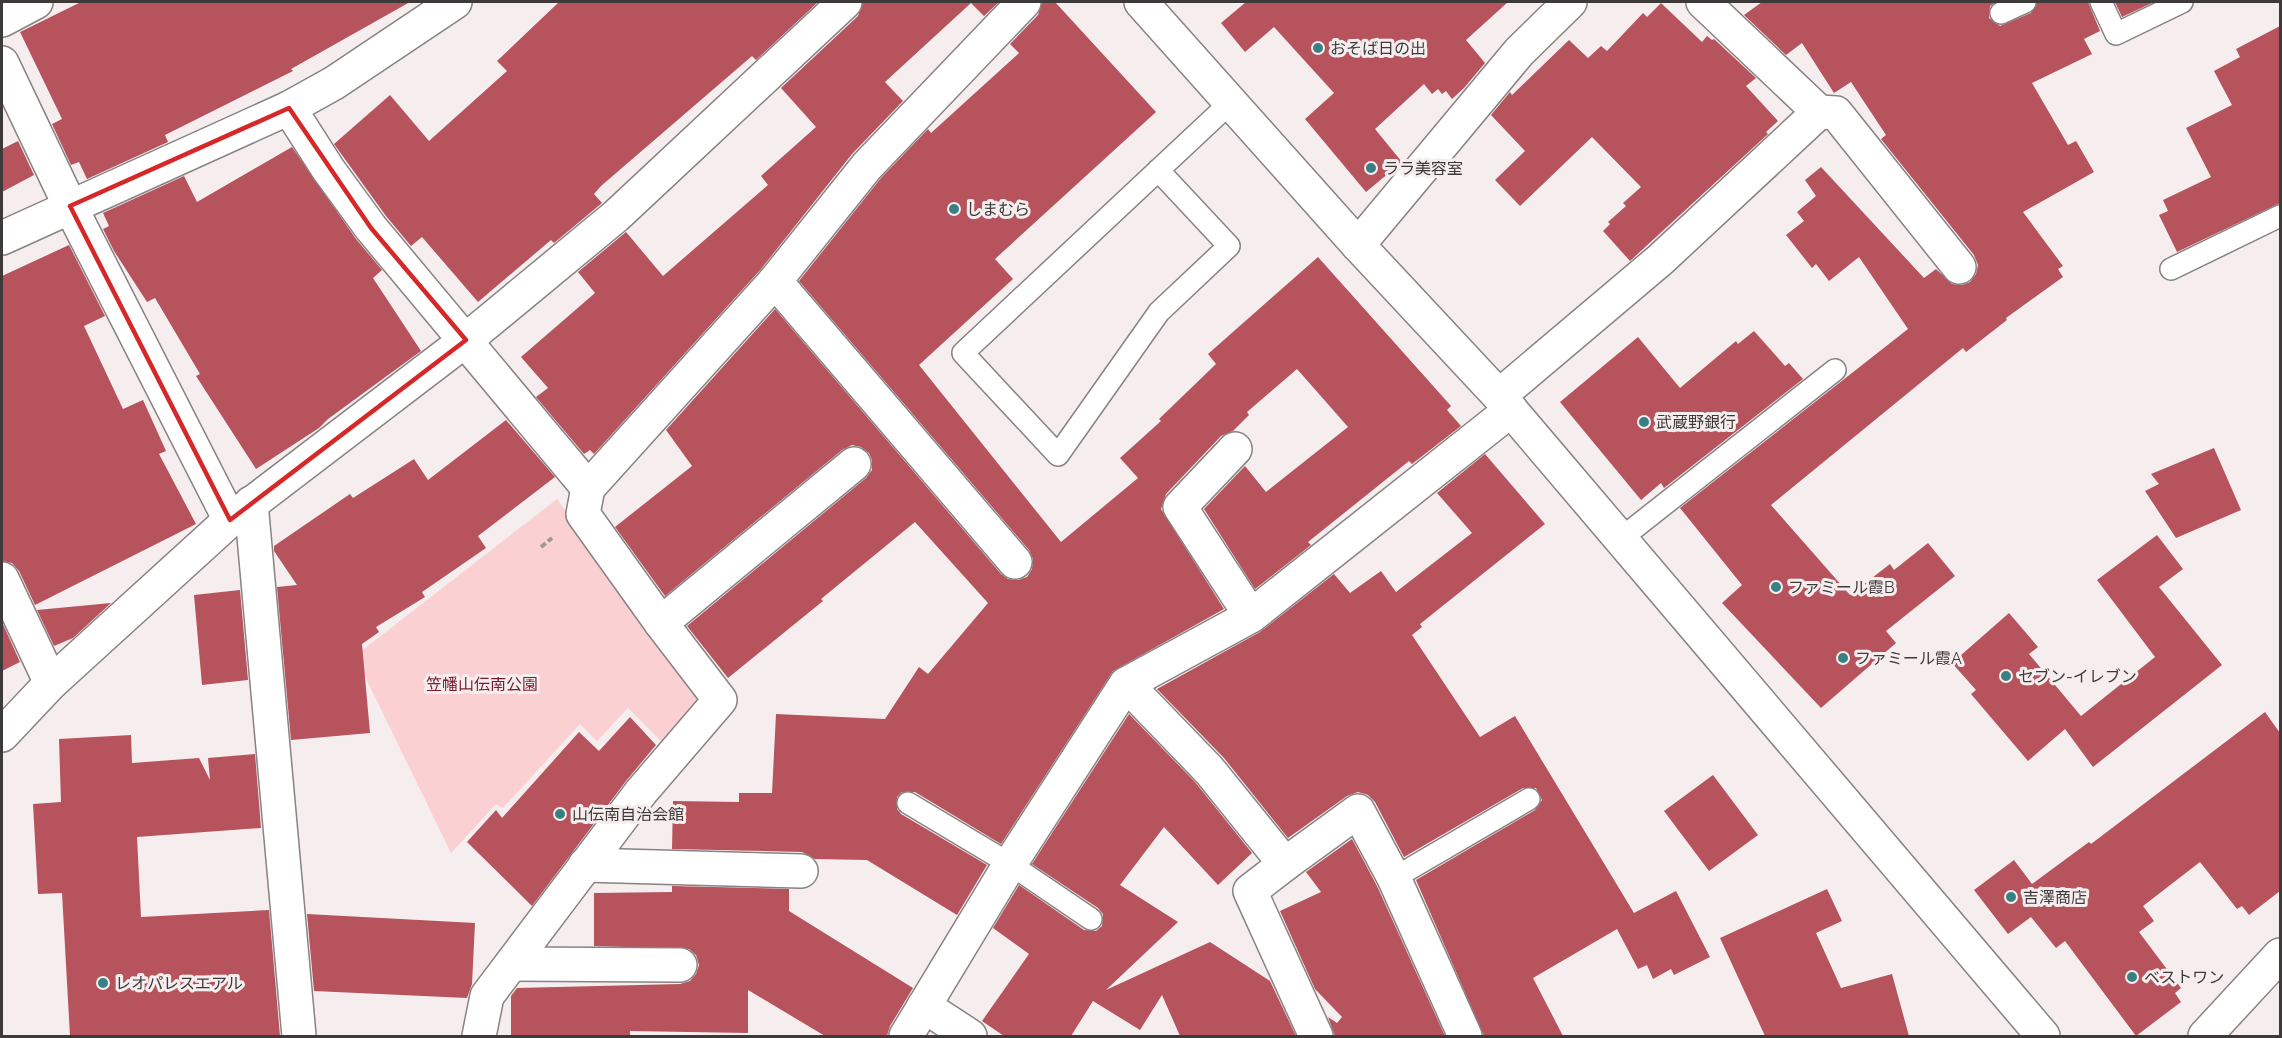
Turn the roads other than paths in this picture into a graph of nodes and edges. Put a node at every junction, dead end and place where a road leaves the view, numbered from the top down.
1 (36, 2) edge
2 (455, 2) edge
3 (845, 2) edge
4 (1024, 2) edge
5 (1141, 2) edge
6 (1570, 2) edge
7 (1703, 2) edge
8 (2025, 2) edge
9 (2101, 2) edge
10 (2182, 2) edge
11 (2001, 13) dead end
12 (2, 20) edge
13 (2, 63) edge
14 (1230, 103) junction
15 (289, 108) junction
16 (1819, 112) junction
17 (1158, 170) junction
18 (70, 206) junction
19 (2280, 216) edge
20 (2, 238) edge
21 (1358, 245) junction
22 (1959, 267) dead end
23 (2171, 269) dead end
24 (775, 281) junction
25 (466, 340) junction
26 (1835, 370) dead end
27 (1505, 403) junction
28 (1235, 449) dead end
29 (854, 464) dead end
30 (588, 489) junction
31 (241, 512) junction
32 (1619, 540) junction
33 (1015, 562) dead end
34 (2, 579) edge
35 (1251, 616) junction
36 (661, 623) junction
37 (51, 683) junction
38 (1126, 684) junction
39 (2, 735) edge
40 (1529, 799) dead end
41 (908, 803) dead end
42 (1010, 864) junction
43 (1285, 864) junction
44 (585, 865) junction
45 (801, 871) dead end
46 (1394, 878) junction
47 (1091, 919) dead end
48 (2280, 955) edge
49 (512, 964) junction
50 (680, 964) dead end
51 (924, 1006) junction
52 (299, 1036) edge
53 (479, 1036) edge
54 (906, 1036) edge
55 (970, 1036) edge
56 (1316, 1036) edge
57 (1464, 1036) edge
58 (2043, 1036) edge
59 (2205, 1036) edge

1 - 12 street
2 - 15 street
3 - 25 street
4 - 24 street
5 - 14 street
6 - 21 street
7 - 16 street
8 - 11 lane
9 - 10 lane
13 - 18 street
14 - 17 lane
14 - 21 street
15 - 18 street
15 - 25 street
16 - 22 street
16 - 27 street
17 - 17 lane
18 - 20 street
18 - 31 street
19 - 23 lane
21 - 27 street
24 - 30 street
24 - 33 street
25 - 30 street
25 - 31 street
26 - 32 lane
27 - 32 street
27 - 35 street
28 - 35 street
29 - 36 street
30 - 36 street
31 - 37 street
31 - 52 street
32 - 58 street
34 - 37 street
35 - 38 street
36 - 44 street
37 - 39 street
38 - 42 street
38 - 43 street
40 - 46 lane
41 - 42 lane
42 - 47 lane
42 - 51 street
43 - 46 street
43 - 56 street
44 - 45 street
44 - 49 street
46 - 57 street
48 - 59 street
49 - 50 street
49 - 53 street
51 - 54 street
51 - 55 street

